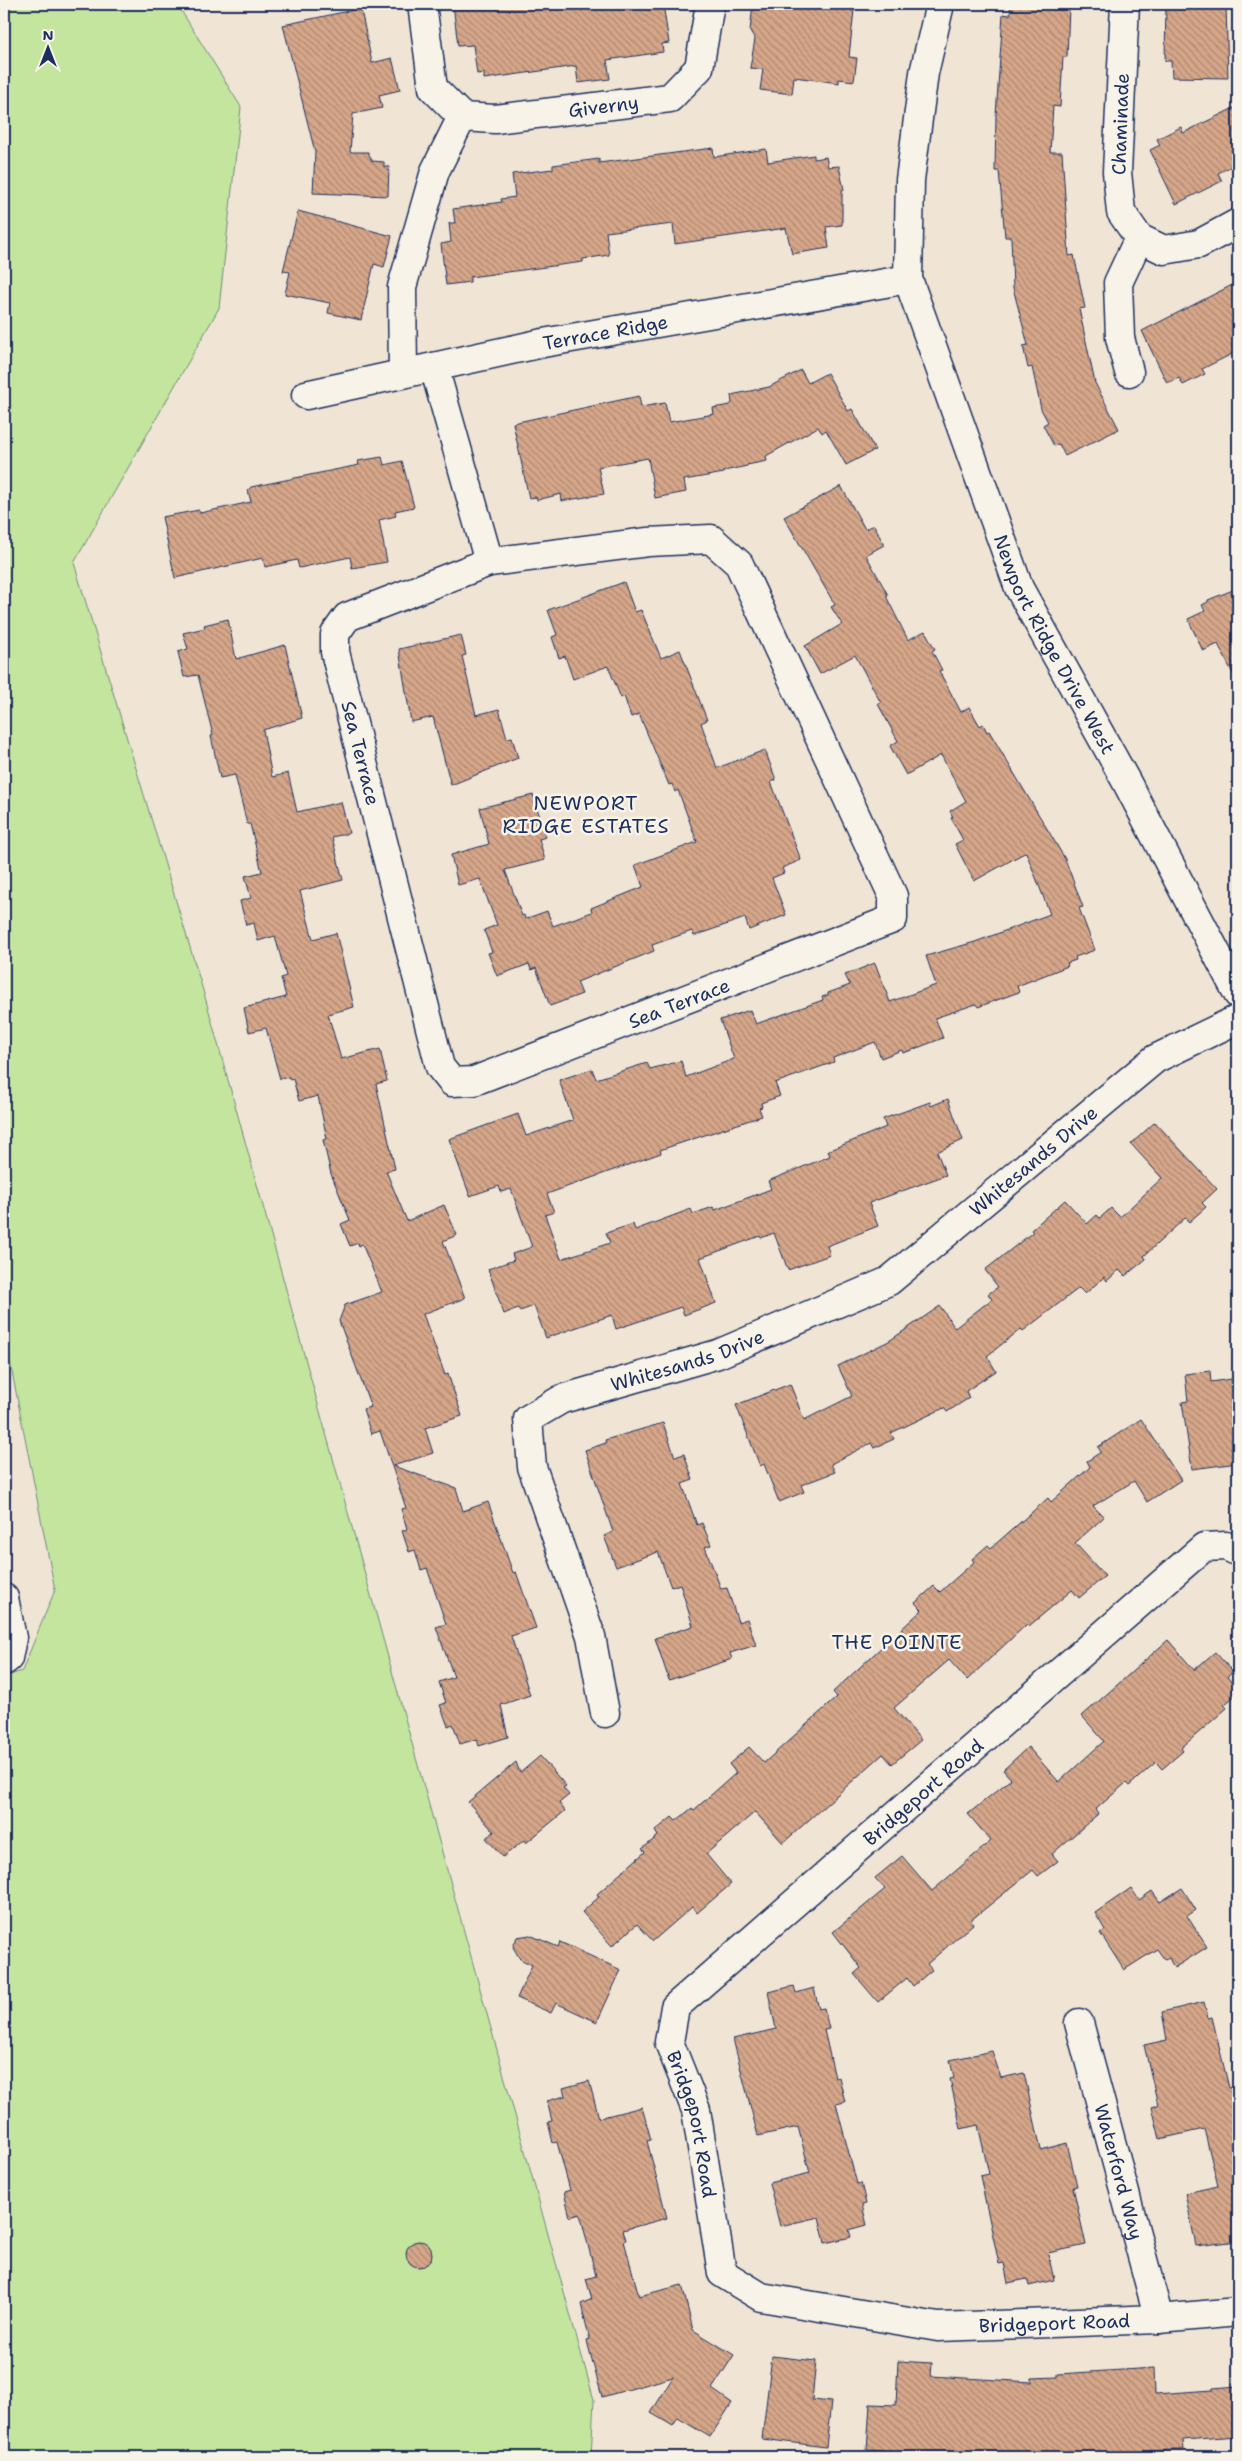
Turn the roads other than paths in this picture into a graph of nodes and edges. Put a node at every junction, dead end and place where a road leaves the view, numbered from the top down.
1 (422, 4) edge
2 (710, 4) edge
3 (940, 4) edge
4 (1125, 4) edge
5 (462, 117) junction
6 (1238, 224) edge
7 (1139, 238) junction
8 (908, 279) junction
9 (434, 367) junction
10 (1129, 372) dead end
11 (404, 374) junction
12 (306, 395) dead end
13 (489, 562) junction
14 (1238, 994) edge
15 (1238, 1019) edge
16 (1238, 1552) edge
17 (4, 1598) edge
18 (6, 1660) edge
19 (605, 1713) dead end
20 (1079, 2023) dead end
21 (1238, 2312) edge
22 (1159, 2319) junction

1 - 5 street
2 - 5 street, Giverny
3 - 8 street
4 - 7 street, Chaminade
5 - 11 street
6 - 7 street
7 - 10 street
8 - 9 street, Terrace Ridge
8 - 14 street, Newport Ridge Drive West
9 - 11 street, Terrace Ridge
9 - 13 street
11 - 12 street, Terrace Ridge
13 - 13 street, Sea Terrace
15 - 19 street, Whitesands Drive
16 - 22 street, Bridgeport Road
17 - 18 street
20 - 22 street, Waterford Way
21 - 22 street, Bridgeport Road

